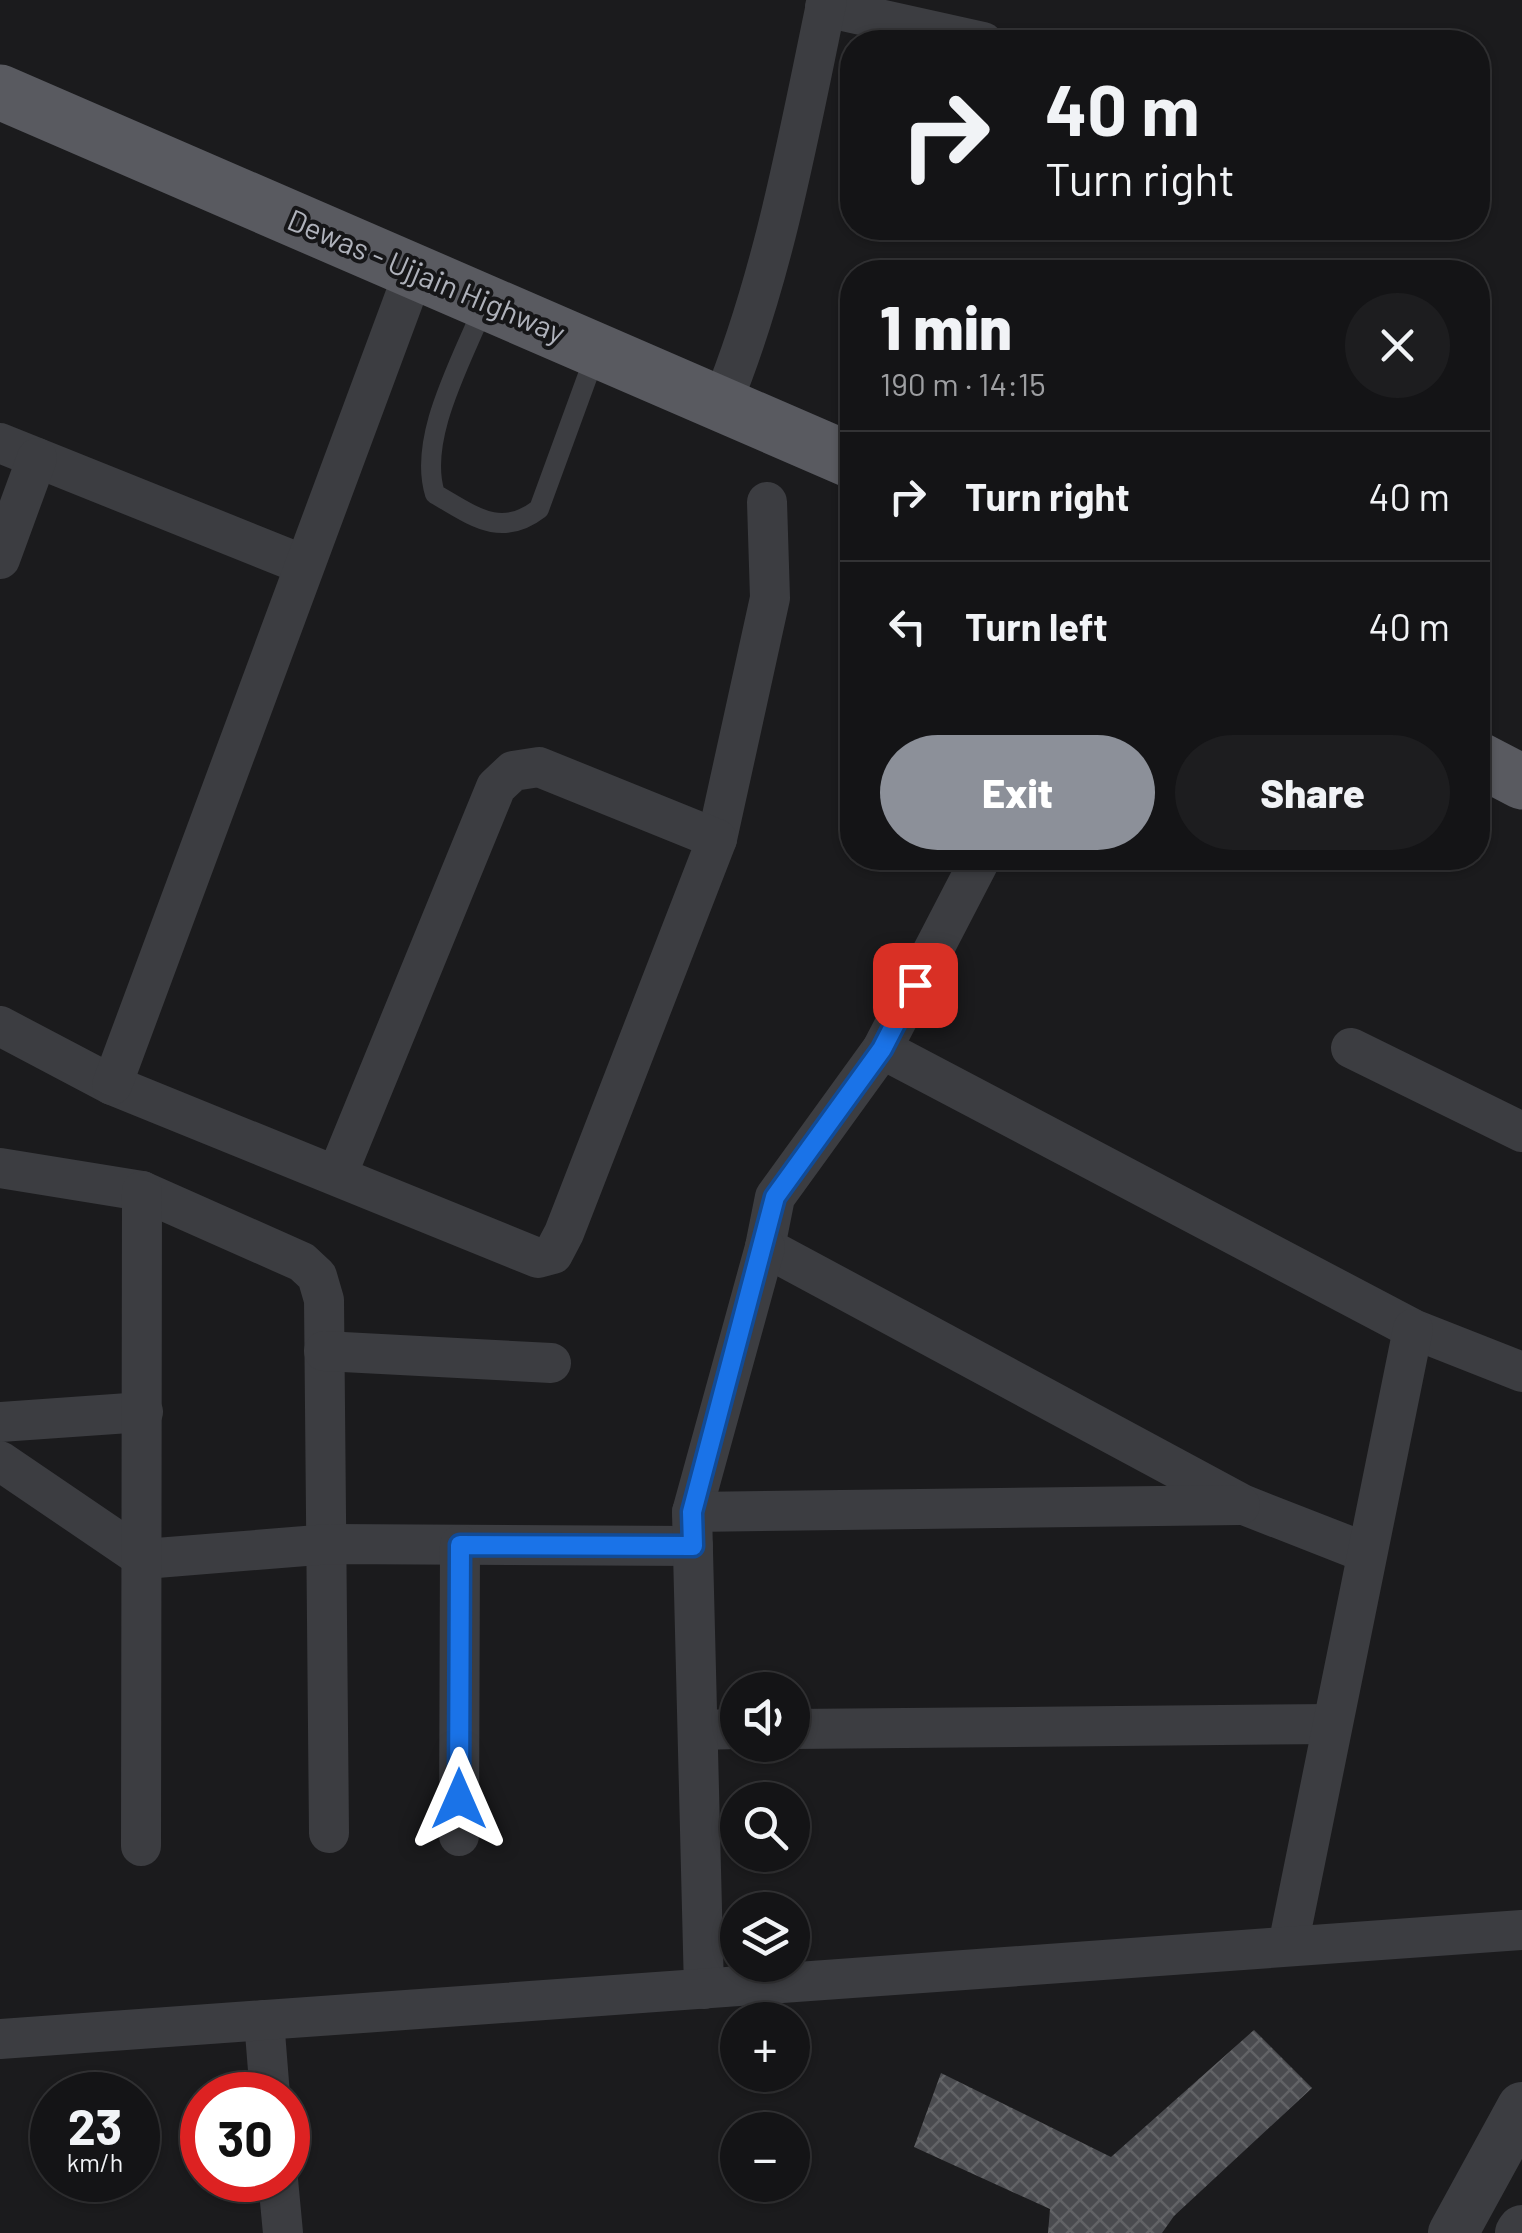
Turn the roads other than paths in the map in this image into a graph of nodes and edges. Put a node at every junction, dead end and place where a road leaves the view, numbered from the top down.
1 (826, 4) edge
2 (933, 30) edge
3 (0, 92) edge
4 (414, 272) junction
5 (485, 302) junction
6 (597, 351) junction
7 (721, 405) junction
8 (0, 443) edge
9 (840, 456) edge
10 (37, 458) junction
11 (767, 502) dead end
12 (0, 559) edge
13 (304, 565) junction
14 (1490, 765) edge
15 (1522, 782) edge
16 (717, 840) junction
17 (975, 870) edge
18 (0, 1026) edge
19 (1352, 1048) dead end
20 (882, 1049) junction
21 (112, 1085) junction
22 (1522, 1132) edge
23 (0, 1168) edge
24 (337, 1176) junction
25 (142, 1192) junction
26 (765, 1247) junction
27 (1413, 1329) junction
28 (324, 1351) junction
29 (551, 1363) dead end
30 (1522, 1372) edge
31 (143, 1412) junction
32 (0, 1422) edge
33 (0, 1461) edge
34 (1244, 1505) junction
35 (693, 1529) junction
36 (330, 1544) junction
37 (460, 1545) junction
38 (1367, 1553) junction
39 (144, 1559) junction
40 (1332, 1724) junction
41 (810, 1729) edge
42 (698, 1730) junction
43 (720, 1730) edge
44 (329, 1833) dead end
45 (459, 1836) dead end
46 (141, 1846) dead end
47 (1522, 1930) edge
48 (1288, 1946) junction
49 (704, 1988) junction
50 (264, 2020) junction
51 (0, 2039) edge
52 (268, 2072) edge
53 (1522, 2106) edge
54 (280, 2202) edge
55 (283, 2233) edge
56 (1453, 2233) edge

1 - 2 street
1 - 7 street
3 - 4 main road, Dewas - Ujjain Highway
4 - 5 main road, Dewas - Ujjain Highway
4 - 13 street
5 - 6 main road, Dewas - Ujjain Highway
5 - 6 lane
6 - 7 main road, Dewas - Ujjain Highway
7 - 9 main road, Dewas - Ujjain Highway
8 - 10 street
10 - 12 street
10 - 13 street
11 - 16 street
13 - 21 street
14 - 15 main road
16 - 24 street
16 - 24 street
17 - 20 street
18 - 21 street
19 - 22 street
20 - 26 street
20 - 27 street
21 - 24 street
23 - 25 street
25 - 28 street
25 - 31 street
26 - 34 street
26 - 35 street
27 - 30 street
27 - 38 street
28 - 29 street
28 - 36 street
31 - 32 street
31 - 39 street
33 - 39 street
34 - 35 street
34 - 38 street
35 - 37 street
35 - 42 street
36 - 37 street
36 - 39 street
36 - 44 street
37 - 45 street
38 - 40 street
39 - 46 street
40 - 41 street
40 - 48 street
42 - 43 street
42 - 49 street
47 - 48 street
48 - 49 street
49 - 50 street
50 - 51 street
50 - 52 street
53 - 56 street
54 - 55 street

